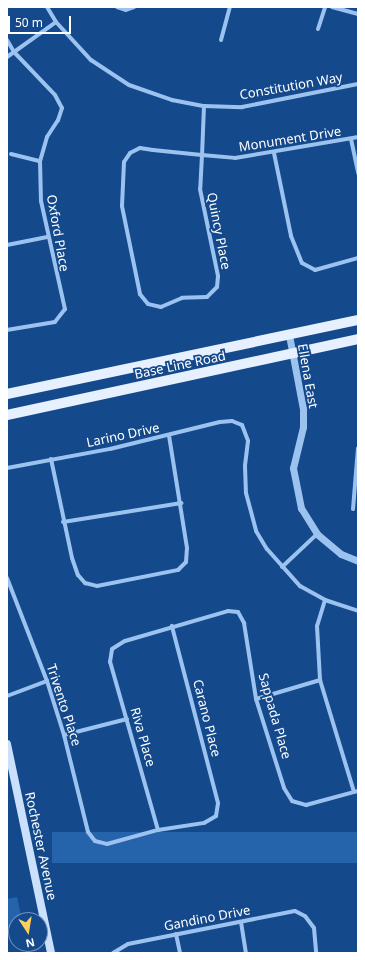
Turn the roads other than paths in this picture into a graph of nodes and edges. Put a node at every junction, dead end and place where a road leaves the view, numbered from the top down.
1 (47, 7) edge
2 (118, 7) edge
3 (134, 7) edge
4 (230, 7) edge
5 (325, 7) edge
6 (332, 7) edge
7 (358, 14) edge
8 (56, 22) junction
9 (318, 29) dead end
10 (7, 40) edge
11 (221, 40) dead end
12 (14, 52) junction
13 (7, 56) edge
14 (358, 84) edge
15 (204, 106) junction
16 (358, 137) edge
17 (351, 139) junction
18 (274, 153) junction
19 (11, 154) dead end
20 (202, 155) junction
21 (40, 161) junction
22 (358, 173) edge
23 (48, 237) junction
24 (7, 245) edge
25 (358, 258) edge
26 (217, 287) joint
27 (358, 320) edge
28 (7, 330) edge
29 (288, 335) junction
30 (358, 339) edge
31 (293, 354) junction
32 (7, 394) edge
33 (7, 416) edge
34 (169, 435) junction
35 (358, 448) edge
36 (51, 459) junction
37 (7, 468) edge
38 (181, 503) junction
39 (353, 509) dead end
40 (63, 522) junction
41 (317, 534) junction
42 (358, 561) edge
43 (282, 567) junction
44 (7, 578) edge
45 (325, 600) junction
46 (358, 612) edge
47 (172, 626) junction
48 (320, 680) junction
49 (47, 681) junction
50 (7, 696) edge
51 (256, 699) junction
52 (127, 719) junction
53 (64, 735) junction
54 (7, 744) edge
55 (356, 792) edge
56 (158, 830) junction
57 (241, 922) junction
58 (176, 934) junction
59 (113, 952) edge
60 (51, 953) edge
61 (180, 953) edge
62 (246, 953) edge
63 (316, 953) edge

1 - 8 street, Constitution Way
2 - 3 street
4 - 11 street
5 - 9 street
6 - 7 street
8 - 12 street
8 - 15 street, Constitution Way
10 - 12 street
12 - 13 street
12 - 21 street, Oxford Place
14 - 15 street, Constitution Way
15 - 20 street, Quincy Place
16 - 17 street, Monument Drive
17 - 18 street, Monument Drive
17 - 22 street
18 - 20 street, Monument Drive
18 - 25 street
19 - 21 street
20 - 26 street, Quincy Place
20 - 26 street, Monument Drive
21 - 23 street, Oxford Place
23 - 24 street
23 - 28 street, Oxford Place
27 - 29 main road, Base Line Road
29 - 31 street, Ellena East
29 - 32 main road, Base Line Road
30 - 31 main road, Base Line Road
31 - 33 main road, Base Line Road
31 - 41 street, Ellena East
34 - 36 street, Larino Drive
34 - 38 street
34 - 43 street, Larino Drive
35 - 39 street
36 - 37 street, Larino Drive
36 - 40 street
38 - 40 street
38 - 40 street
41 - 42 street, Ellena East
41 - 43 street
43 - 45 street
44 - 49 street, Trivento Place
45 - 46 street
45 - 48 street
47 - 51 street, Sappada Place
47 - 52 street, Riva Place
47 - 56 street, Carano Place
48 - 51 street
48 - 55 street
49 - 50 street
49 - 53 street, Trivento Place
51 - 55 street, Sappada Place
52 - 53 street
52 - 56 street, Riva Place
53 - 56 street, Trivento Place
54 - 60 main road, Rochester Avenue
57 - 58 street, Gandino Drive
57 - 62 street
57 - 63 street, Gandino Drive
58 - 59 street, Gandino Drive
58 - 61 street

